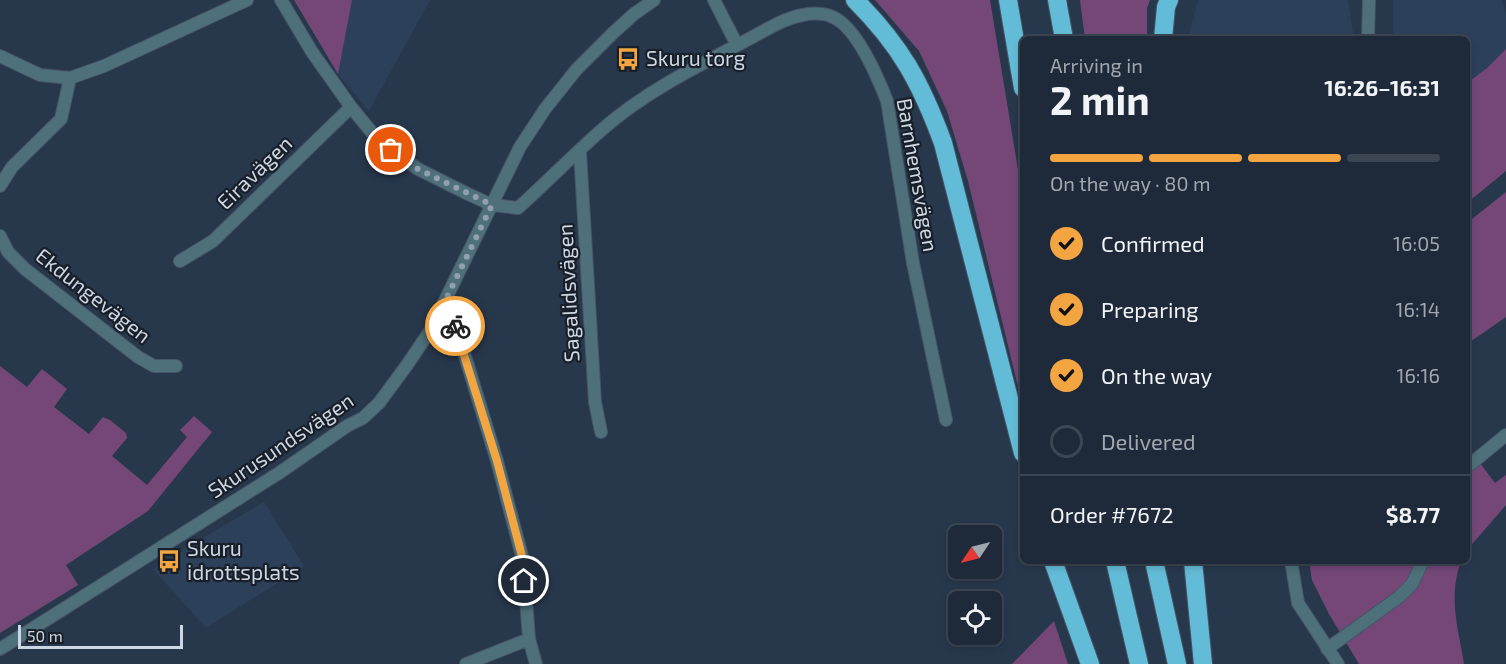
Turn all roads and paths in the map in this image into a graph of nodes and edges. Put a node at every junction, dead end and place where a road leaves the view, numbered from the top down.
1 (247, 0) edge
2 (281, 0) edge
3 (654, 0) edge
4 (714, 0) edge
5 (855, 0) edge
6 (1008, 0) edge
7 (1057, 0) edge
8 (1169, 0) edge
9 (1369, 0) edge
10 (1063, 36) edge
11 (1163, 36) edge
12 (1368, 36) edge
13 (737, 45) junction
14 (0, 56) edge
15 (1020, 70) edge
16 (70, 78) junction
17 (351, 107) junction
18 (580, 152) junction
19 (0, 186) edge
20 (492, 205) junction
21 (0, 236) edge
22 (180, 261) dead end
23 (447, 297) junction
24 (176, 366) dead end
25 (946, 420) dead end
26 (601, 432) dead end
27 (1506, 435) edge
28 (1020, 441) edge
29 (1470, 465) edge
30 (1054, 564) edge
31 (1155, 564) edge
32 (1193, 564) edge
33 (1292, 564) edge
34 (1422, 564) edge
35 (1117, 569) edge
36 (529, 639) junction
37 (0, 649) edge
38 (1327, 649) junction
39 (466, 664) edge
40 (536, 664) edge
41 (1090, 664) edge
42 (1139, 664) edge
43 (1176, 664) edge
44 (1203, 664) edge
45 (1338, 664) edge

1 - 16 street
2 - 17 street
3 - 20 street, Skurusundsvägen
4 - 13 street
5 - 28 highway
6 - 15 highway
7 - 10 highway
8 - 11 highway
9 - 12 street
13 - 18 street, Barnhemsvägen
13 - 25 street, Barnhemsvägen
14 - 16 street
16 - 19 street
17 - 20 street
17 - 22 street, Eiravägen
18 - 20 street, Barnhemsvägen
18 - 26 street, Sagalidsvägen
20 - 23 street, Skurusundsvägen
21 - 24 street, Ekdungevägen
23 - 36 street
23 - 37 street, Skurusundsvägen
27 - 29 street
30 - 41 highway
31 - 43 highway
32 - 44 highway
33 - 38 street
34 - 38 street
35 - 42 highway
36 - 39 street
36 - 40 street
38 - 45 street

